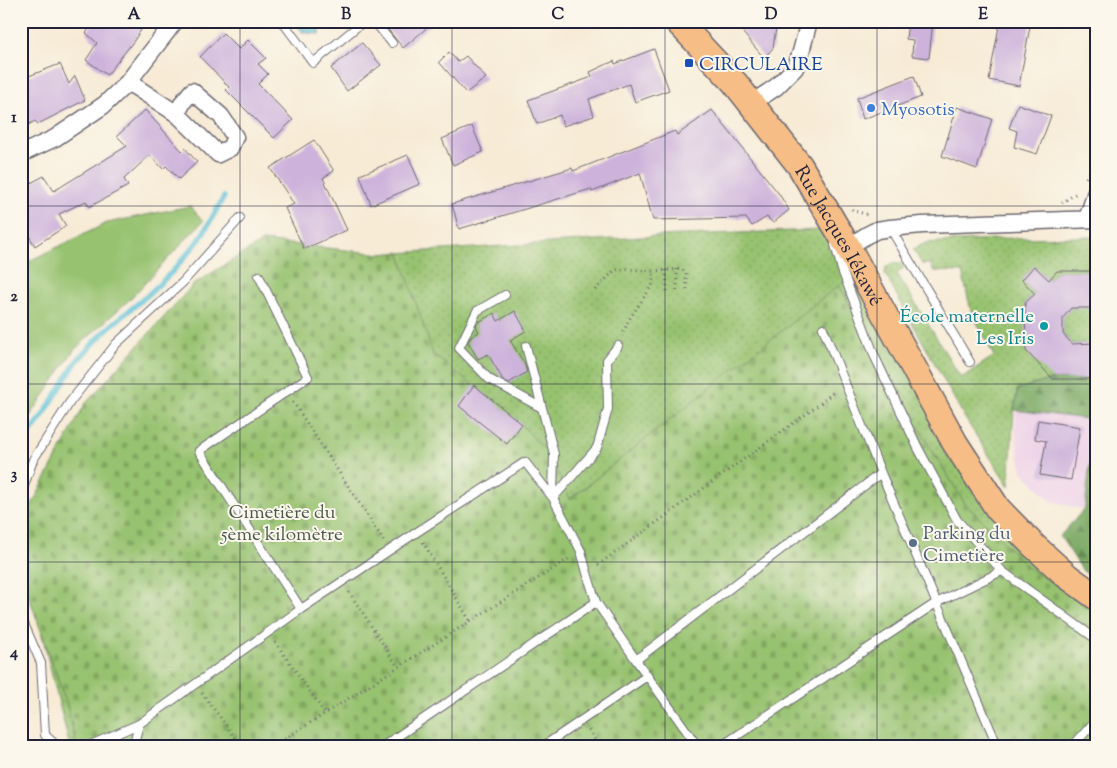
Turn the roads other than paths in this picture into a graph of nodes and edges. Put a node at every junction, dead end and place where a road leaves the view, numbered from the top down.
1 (175, 21) edge
2 (282, 21) edge
3 (364, 21) edge
4 (374, 21) edge
5 (677, 21) edge
6 (809, 21) edge
7 (392, 43) dead end
8 (128, 82) junction
9 (752, 104) junction
10 (177, 114) dead end
11 (21, 154) edge
12 (1090, 188) edge
13 (838, 208) junction
14 (240, 218) dead end
15 (1091, 219) edge
16 (890, 228) junction
17 (848, 247) junction
18 (259, 276) dead end
19 (505, 295) dead end
20 (823, 328) dead end
21 (526, 346) dead end
22 (618, 346) road end
23 (970, 362) dead end
24 (542, 408) junction
25 (881, 473) junction
26 (21, 494) edge
27 (553, 498) junction
28 (1002, 571) junction
29 (1096, 597) edge
30 (596, 602) junction
31 (936, 602) junction
32 (302, 609) junction
33 (21, 617) edge
34 (1096, 638) edge
35 (636, 660) junction
36 (647, 676) junction
37 (1096, 720) edge
38 (139, 724) junction
39 (58, 747) edge
40 (86, 747) edge
41 (133, 747) edge
42 (382, 747) edge
43 (542, 747) edge
44 (698, 747) edge
45 (720, 747) edge
46 (998, 747) edge
47 (1072, 747) edge

1 - 8 street
2 - 3 lane
4 - 7 lane
5 - 9 main road, Rue Jacques Iékawé
6 - 9 street
8 - 10 street
8 - 11 street
9 - 13 main road, Rue Jacques Iékawé
12 - 15 street
13 - 17 main road, Rue Jacques Iékawé
13 - 28 lane
14 - 26 lane
15 - 16 street
16 - 17 street
16 - 23 lane
17 - 29 main road, Rue Jacques Iékawé
18 - 32 lane
19 - 24 lane
20 - 25 lane
21 - 24 lane
22 - 27 lane
24 - 27 lane
25 - 31 lane
25 - 35 lane
27 - 30 lane
27 - 32 lane
28 - 31 lane
28 - 34 lane
30 - 35 lane
30 - 42 lane
31 - 45 lane
31 - 46 lane
32 - 38 lane
33 - 39 lane
35 - 36 lane
36 - 43 lane
36 - 44 lane
37 - 47 lane
38 - 40 lane
38 - 41 lane

